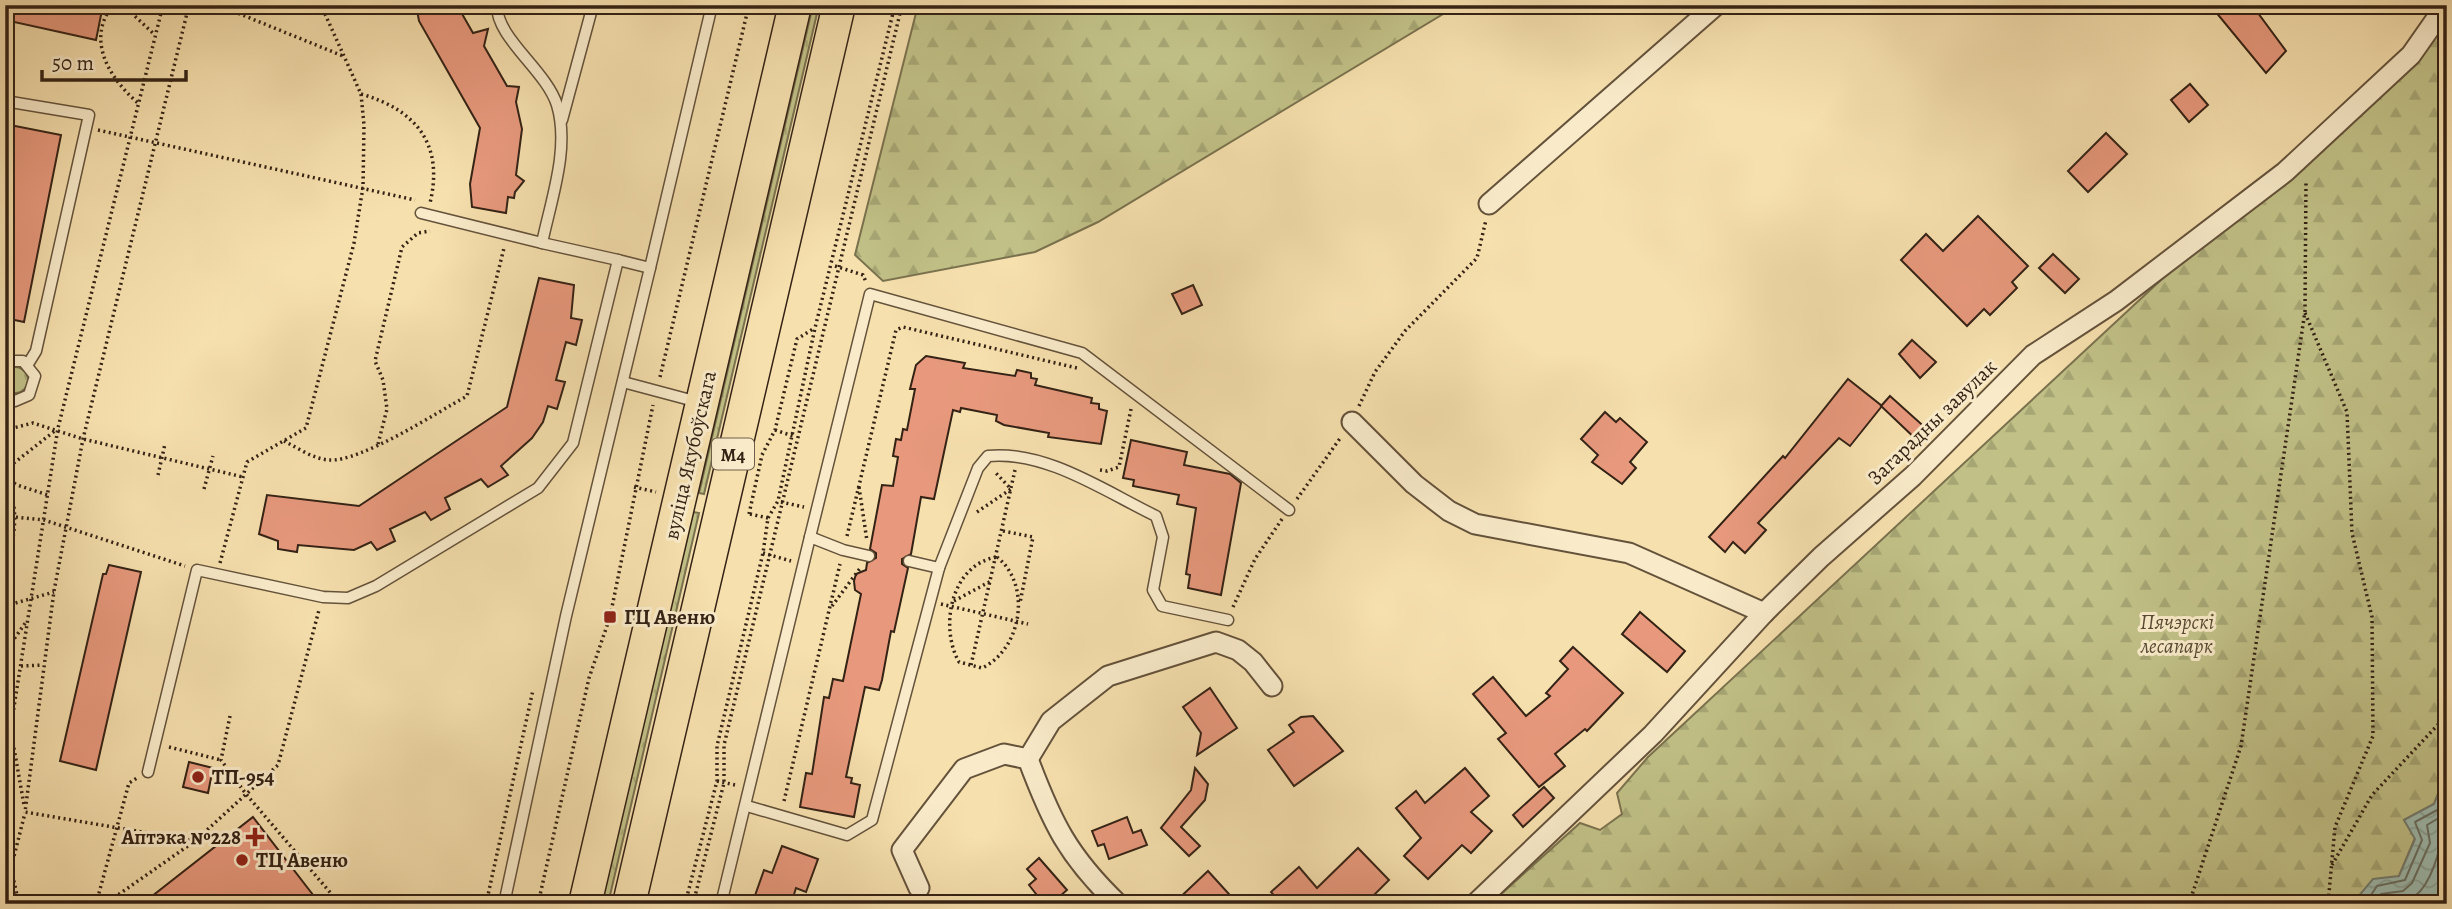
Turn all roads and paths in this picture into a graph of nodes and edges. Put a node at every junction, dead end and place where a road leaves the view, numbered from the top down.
1 (113, 5) edge
2 (123, 5) edge
3 (163, 5) edge
4 (188, 5) edge
5 (218, 5) edge
6 (321, 5) edge
7 (497, 5) edge
8 (593, 5) edge
9 (712, 5) edge
10 (749, 5) edge
11 (795, 5) edge
12 (839, 5) edge
13 (895, 5) edge
14 (902, 5) edge
15 (1716, 5) edge
16 (2439, 8) edge
17 (155, 35) junction
18 (343, 56) junction
19 (360, 94) junction
20 (5, 101) edge
21 (138, 103) junction
22 (561, 125) junction
23 (86, 128) junction
24 (130, 135) junction
25 (156, 141) junction
26 (2297, 161) junction
27 (363, 187) junction
28 (430, 204) junction
29 (1489, 204) joint
30 (442, 207) dead end
31 (421, 213) dead end
32 (458, 222) junction
33 (508, 234) junction
34 (542, 243) junction
35 (618, 260) junction
36 (831, 265) junction
37 (837, 267) junction
38 (650, 268) junction
39 (870, 294) junction
40 (2305, 311) junction
41 (815, 328) junction
42 (5, 361) edge
43 (28, 364) junction
44 (1078, 369) dead end
45 (624, 382) junction
46 (656, 392) junction
47 (5, 398) edge
48 (702, 403) junction
49 (1132, 404) dead end
50 (1352, 422) junction
51 (58, 428) junction
52 (5, 430) edge
53 (775, 430) junction
54 (793, 436) junction
55 (83, 439) junction
56 (284, 441) junction
57 (165, 444) dead end
58 (378, 444) junction
59 (163, 456) junction
60 (213, 456) dead end
61 (1018, 457) junction
62 (985, 460) junction
63 (210, 468) junction
64 (1096, 468) dead end
65 (5, 470) edge
66 (158, 475) dead end
67 (243, 477) junction
68 (5, 479) edge
69 (859, 484) junction
70 (634, 487) junction
71 (204, 489) dead end
72 (1011, 489) junction
73 (662, 494) dead end
74 (48, 495) junction
75 (781, 502) junction
76 (817, 509) junction
77 (1289, 510) junction
78 (737, 511) dead end
79 (749, 514) junction
80 (5, 516) edge
81 (15, 517) junction
82 (768, 518) junction
83 (44, 520) junction
84 (955, 527) junction
85 (67, 528) junction
86 (1003, 531) junction
87 (810, 537) junction
88 (844, 550) junction
89 (763, 553) junction
90 (769, 555) junction
91 (869, 556) junction
92 (997, 557) junction
93 (909, 561) dead end
94 (803, 565) junction
95 (939, 568) junction
96 (197, 570) junction
97 (5, 572) edge
98 (217, 575) junction
99 (991, 581) junction
100 (54, 591) junction
101 (323, 597) junction
102 (31, 600) junction
103 (931, 602) junction
104 (952, 604) junction
105 (5, 606) edge
106 (829, 610) junction
107 (1764, 613) junction
108 (983, 614) junction
109 (27, 620) junction
110 (1228, 620) joint
111 (1016, 622) junction
112 (1028, 624) dead end
113 (5, 652) edge
114 (44, 665) junction
115 (971, 665) junction
116 (21, 666) junction
117 (1272, 687) dead end
118 (5, 701) edge
119 (2447, 715) edge
120 (230, 716) dead end
121 (12, 735) junction
122 (156, 743) junction
123 (1028, 759) junction
124 (221, 760) junction
125 (5, 764) edge
126 (148, 772) joint
127 (246, 794) junction
128 (747, 806) junction
129 (25, 812) junction
130 (780, 815) junction
131 (115, 828) junction
132 (195, 841) junction
133 (5, 856) edge
134 (2332, 867) junction
135 (11, 868) junction
136 (919, 888) dead end
137 (19, 904) edge
138 (96, 904) edge
139 (105, 904) edge
140 (340, 904) edge
141 (504, 904) edge
142 (538, 904) edge
143 (585, 904) edge
144 (629, 904) edge
145 (685, 904) edge
146 (692, 904) edge
147 (721, 904) edge
148 (1118, 904) edge
149 (1475, 904) edge
150 (2189, 904) edge
151 (2328, 904) edge

1 - 21 path
2 - 17 path
3 - 17 path
4 - 25 path
5 - 18 path
6 - 18 path
7 - 22 lane
8 - 22 lane
9 - 38 lane
10 - 46 path
11 - 48 main road, вуліца Якубоўскага / М4
12 - 144 main road, вуліца Якубоўскага / М4
13 - 36 path
14 - 37 path
15 - 29 street
16 - 26 street, Загарадны завулак
17 - 21 path
18 - 19 path
19 - 27 path
19 - 28 path
20 - 23 lane
21 - 24 path
22 - 34 lane
23 - 24 path
23 - 43 lane
24 - 25 path
24 - 51 path
25 - 27 path
25 - 55 path
26 - 40 path
26 - 107 street, Загарадны завулак
27 - 28 path
27 - 56 path
28 - 30 path
29 - 50 path
31 - 32 lane
32 - 33 lane
32 - 58 path
33 - 34 lane
33 - 58 path
34 - 35 lane
35 - 38 lane
35 - 101 lane
36 - 37 path
36 - 41 path
37 - 39 path
37 - 75 path
38 - 45 lane
39 - 76 lane
39 - 77 lane
40 - 134 path
40 - 150 path
41 - 53 path
41 - 54 path
42 - 43 lane
43 - 47 lane
44 - 69 path
45 - 46 lane
45 - 141 lane
46 - 48 lane
46 - 70 path
48 - 143 main road, вуліца Якубоўскага / М4
49 - 64 path
50 - 77 path
50 - 107 street
51 - 52 path
51 - 55 path
51 - 65 path
51 - 74 path
53 - 54 path
53 - 79 path
54 - 75 path
55 - 59 path
55 - 85 path
56 - 58 path
56 - 67 path
57 - 59 path
59 - 63 path
59 - 66 path
60 - 63 path
61 - 62 lane
61 - 72 path
61 - 110 lane
62 - 72 path
62 - 84 lane
63 - 67 path
63 - 71 path
67 - 98 path
68 - 74 path
68 - 81 path
69 - 88 path
69 - 91 path
70 - 73 path
70 - 142 path
72 - 84 path
72 - 86 path
74 - 83 path
75 - 76 path
75 - 82 path
75 - 90 path
76 - 87 lane
77 - 110 path
78 - 79 path
79 - 82 path
80 - 81 path
81 - 83 path
81 - 97 path
82 - 89 path
83 - 85 path
83 - 102 path
84 - 95 lane
85 - 96 path
85 - 100 path
86 - 92 path
86 - 111 path
87 - 88 lane
87 - 94 lane
88 - 91 lane
88 - 106 path
89 - 90 path
89 - 145 path
90 - 94 path
90 - 146 path
91 - 106 path
92 - 99 path
92 - 104 path
92 - 111 path
93 - 95 lane
94 - 128 lane
95 - 103 lane
96 - 98 lane
96 - 122 lane
98 - 101 lane
99 - 104 path
99 - 108 path
100 - 102 path
100 - 114 path
101 - 127 path
102 - 105 path
102 - 109 path
103 - 104 path
103 - 130 lane
104 - 108 path
104 - 115 path
106 - 130 path
107 - 149 street, Загарадны завулак
108 - 111 path
108 - 115 path
109 - 113 path
109 - 116 path
111 - 112 path
111 - 115 path
114 - 116 path
114 - 129 path
116 - 121 path
117 - 123 street
118 - 121 path
119 - 134 path
120 - 124 path
121 - 125 path
121 - 129 path
122 - 124 path
122 - 126 lane
123 - 136 street
123 - 148 street
124 - 127 path
126 - 131 path
127 - 132 path
127 - 140 path
128 - 130 lane
128 - 147 lane
129 - 131 path
129 - 135 path
131 - 132 path
131 - 138 path
132 - 139 path
133 - 135 path
134 - 151 path
135 - 137 path

